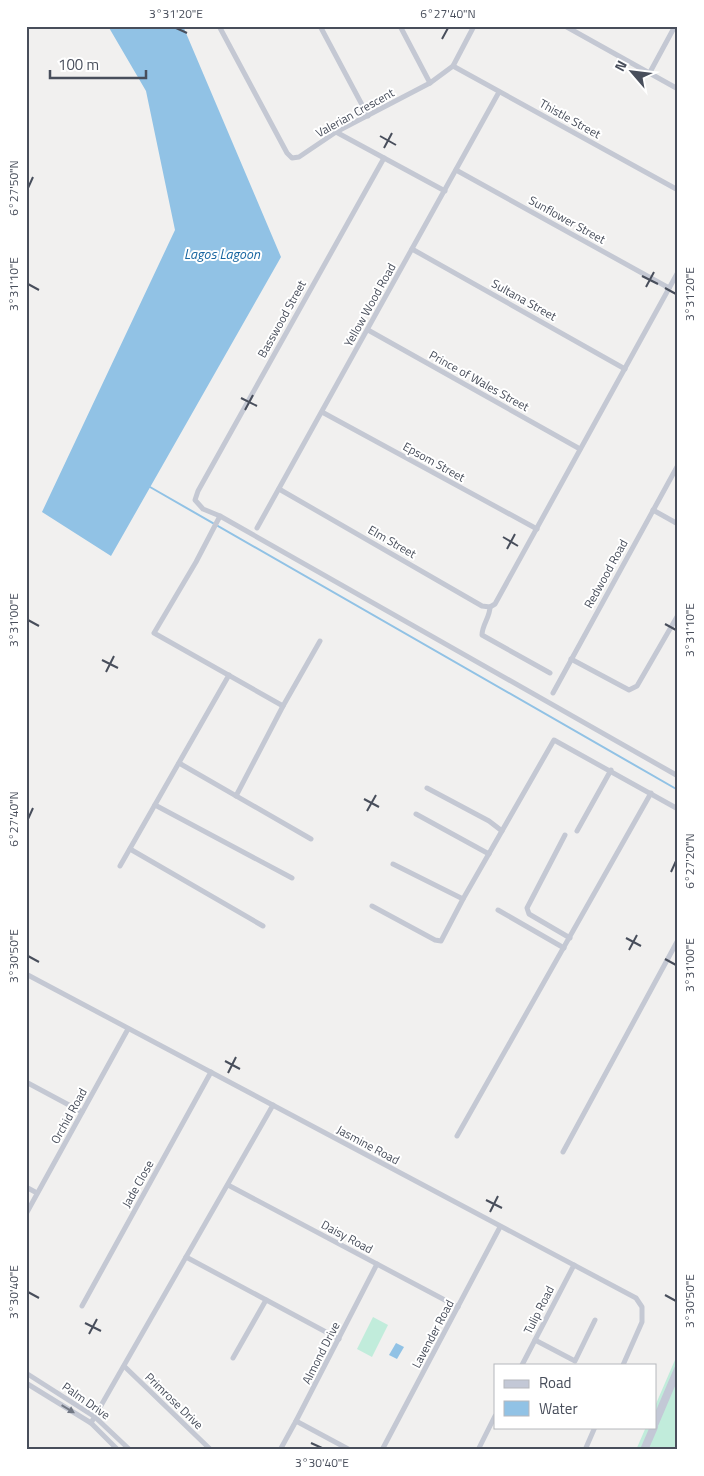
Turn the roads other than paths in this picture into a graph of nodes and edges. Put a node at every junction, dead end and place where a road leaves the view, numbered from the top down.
1 (219, 26) edge
2 (320, 26) edge
3 (400, 26) edge
4 (474, 26) edge
5 (675, 26) edge
6 (569, 27) edge
7 (453, 66) junction
8 (649, 74) junction
9 (430, 83) junction
10 (678, 89) edge
11 (499, 92) junction
12 (368, 116) junction
13 (336, 132) junction
14 (384, 158) junction
15 (456, 170) junction
16 (444, 190) junction
17 (678, 190) edge
18 (412, 249) junction
19 (678, 272) edge
20 (669, 288) junction
21 (368, 330) junction
22 (625, 369) junction
23 (322, 412) junction
24 (580, 449) junction
25 (678, 465) edge
26 (279, 489) junction
27 (653, 510) junction
28 (219, 518) junction
29 (678, 524) edge
30 (257, 528) dead end
31 (537, 529) junction
32 (490, 607) junction
33 (678, 615) edge
34 (320, 641) dead end
35 (571, 659) junction
36 (550, 673) dead end
37 (229, 675) junction
38 (553, 693) dead end
39 (283, 706) junction
40 (179, 763) junction
41 (611, 770) junction
42 (678, 776) edge
43 (427, 788) dead end
44 (651, 794) junction
45 (236, 796) junction
46 (155, 805) junction
47 (678, 808) edge
48 (416, 814) dead end
49 (502, 831) junction
50 (577, 831) dead end
51 (564, 835) dead end
52 (311, 839) dead end
53 (130, 849) junction
54 (489, 854) junction
55 (393, 864) dead end
56 (120, 866) dead end
57 (292, 878) dead end
58 (463, 899) junction
59 (372, 906) dead end
60 (498, 910) dead end
61 (264, 926) dead end
62 (570, 938) junction
63 (678, 940) edge
64 (564, 948) junction
65 (26, 974) edge
66 (128, 1029) junction
67 (211, 1072) junction
68 (26, 1082) edge
69 (273, 1105) junction
70 (82, 1112) junction
71 (457, 1136) dead end
72 (563, 1152) dead end
73 (228, 1185) junction
74 (26, 1188) edge
75 (38, 1193) junction
76 (26, 1214) edge
77 (500, 1227) junction
78 (186, 1257) junction
79 (377, 1264) junction
80 (574, 1265) junction
81 (266, 1300) junction
82 (82, 1306) dead end
83 (458, 1307) junction
84 (595, 1320) dead end
85 (339, 1339) junction
86 (535, 1340) junction
87 (233, 1358) dead end
88 (523, 1364) edge
89 (623, 1364) edge
90 (124, 1366) junction
91 (678, 1369) edge
92 (26, 1373) edge
93 (26, 1383) edge
94 (95, 1416) junction
95 (494, 1418) edge
96 (656, 1421) edge
97 (296, 1422) junction
98 (92, 1423) junction
99 (595, 1428) edge
100 (654, 1428) edge
101 (118, 1450) edge
102 (130, 1450) edge
103 (210, 1450) edge
104 (280, 1450) edge
105 (350, 1450) edge
106 (382, 1450) edge
107 (478, 1450) edge
108 (585, 1450) edge
109 (644, 1450) edge

1 - 13 street, Valerian Crescent
2 - 12 street
3 - 9 street
4 - 7 street
5 - 8 street
6 - 8 street
7 - 9 street, Valerian Crescent
7 - 11 street, Thistle Street
8 - 10 street
9 - 12 street, Valerian Crescent
11 - 15 street, Yellow Wood Road
11 - 17 street, Thistle Street
12 - 13 street, Valerian Crescent
13 - 14 street
14 - 16 street
14 - 28 street, Basswood Street
15 - 16 street, Yellow Wood Road
15 - 20 street, Sunflower Street
16 - 18 street, Yellow Wood Road
18 - 21 street, Yellow Wood Road
18 - 22 street, Sultana Street
19 - 20 street
20 - 22 street
21 - 23 street, Yellow Wood Road
21 - 24 street, Prince of Wales Street
22 - 24 street
23 - 26 street, Yellow Wood Road
23 - 31 street, Epsom Street
24 - 31 street
25 - 27 street, Redwood Road
26 - 30 street, Yellow Wood Road
26 - 32 street, Elm Street
27 - 29 street
27 - 35 street, Redwood Road
28 - 37 street
28 - 42 street
31 - 32 street
32 - 36 street
33 - 35 street
34 - 39 street
35 - 38 street, Redwood Road
37 - 39 street
37 - 40 street
39 - 45 street
40 - 45 street
40 - 46 street
41 - 44 street
41 - 49 street
41 - 50 street
43 - 49 street
44 - 47 street
44 - 62 street
45 - 52 street
46 - 53 street
46 - 57 street
48 - 54 street
49 - 54 street
51 - 62 street
53 - 56 street
53 - 61 street
54 - 58 street
55 - 58 street
58 - 59 street
60 - 64 street
62 - 64 street
63 - 72 street
64 - 71 street
65 - 66 street, Jasmine Road
66 - 67 street, Jasmine Road
66 - 70 street, Orchid Road
67 - 69 street, Jasmine Road
67 - 82 street, Jade Close
68 - 70 street
69 - 73 street
69 - 77 street, Jasmine Road
70 - 75 street, Orchid Road
73 - 78 street
73 - 79 street, Daisy Road
74 - 75 street
75 - 76 street, Orchid Road
77 - 80 street, Jasmine Road
77 - 83 street, Lavender Road
78 - 81 street
78 - 90 street
79 - 83 street, Daisy Road
79 - 85 street, Almond Drive
80 - 86 street, Tulip Road
80 - 89 street, Jasmine Road
81 - 85 street
81 - 87 street
83 - 106 street, Lavender Road
84 - 86 street
85 - 97 street, Almond Drive
86 - 88 street, Tulip Road
90 - 94 street
90 - 103 street, Primrose Drive
91 - 96 street
92 - 94 street, Palm Drive
93 -> 98 street, Palm Drive
94 - 98 street
94 - 102 street, Palm Drive
95 - 107 street
97 - 104 street, Almond Drive
97 - 105 street
98 - 101 street, Palm Drive
99 - 108 street
100 - 109 street

